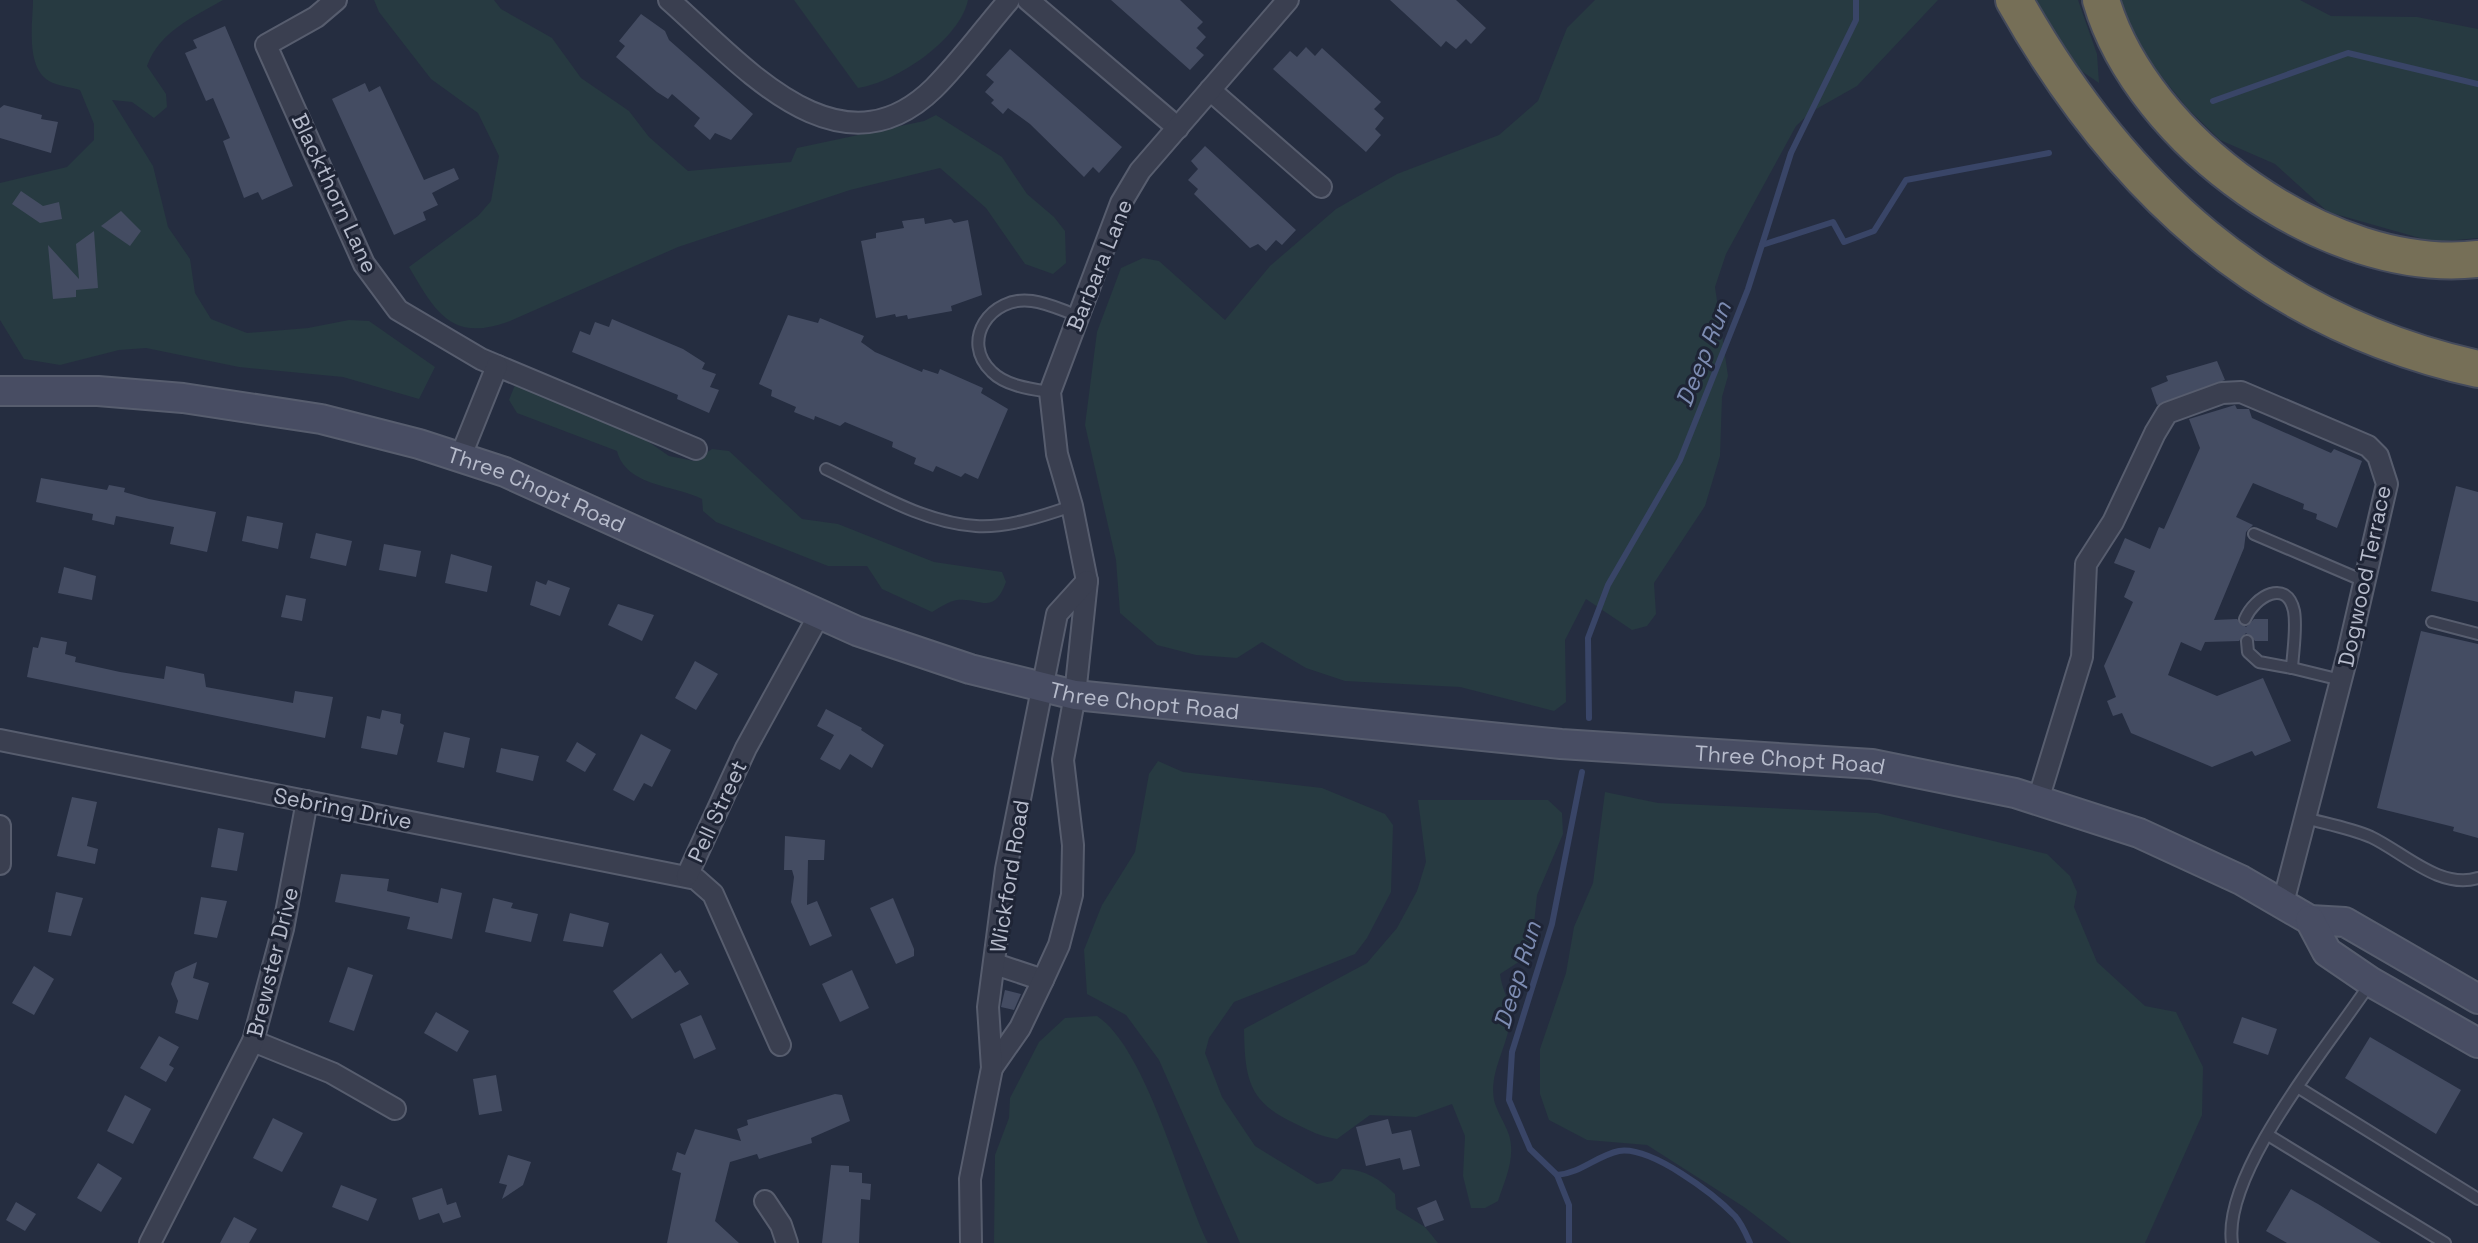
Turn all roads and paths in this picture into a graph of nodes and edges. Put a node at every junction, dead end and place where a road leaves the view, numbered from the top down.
1 (336, 0) edge
2 (669, 0) edge
3 (1009, 0) edge
4 (1028, 0) edge
5 (1288, 0) edge
6 (2014, 0) edge
7 (2101, 0) edge
8 (1210, 90) junction
9 (1178, 128) junction
10 (1321, 187) dead end
11 (2478, 259) edge
12 (1079, 316) junction
13 (497, 366) junction
14 (2478, 369) edge
15 (0, 391) edge
16 (1050, 392) junction
17 (696, 449) dead end
18 (460, 458) junction
19 (826, 469) dead end
20 (1072, 506) junction
21 (2254, 534) dead end
22 (1087, 581) junction
23 (2364, 581) junction
24 (819, 615) junction
25 (2245, 619) dead end
26 (2432, 622) dead end
27 (2478, 634) edge
28 (2247, 641) dead end
29 (2292, 668) junction
30 (2341, 680) junction
31 (1044, 688) junction
32 (1075, 695) junction
33 (0, 740) edge
34 (2038, 800) junction
35 (307, 801) junction
36 (2305, 818) junction
37 (0, 826) edge
38 (0, 864) edge
39 (687, 876) junction
40 (2478, 878) edge
41 (2283, 903) junction
42 (2310, 920) junction
43 (995, 964) junction
44 (1043, 980) junction
45 (2371, 982) junction
46 (2478, 999) edge
47 (253, 1041) junction
48 (2478, 1043) edge
49 (780, 1045) dead end
50 (992, 1068) junction
51 (2299, 1088) junction
52 (395, 1109) dead end
53 (2268, 1135) junction
54 (2478, 1199) edge
55 (765, 1201) dead end
56 (150, 1243) edge
57 (787, 1243) edge
58 (971, 1243) edge
59 (2232, 1243) edge
60 (2445, 1243) edge

1 - 13 street, Blackthorn Lane
2 - 3 street
4 - 9 street
5 - 8 street, Barbara Lane
6 - 14 highway
7 - 11 highway
8 - 9 street, Barbara Lane
8 - 10 street
9 - 12 street, Barbara Lane
12 - 16 street, Barbara Lane
12 - 16 lane
13 - 17 street, Blackthorn Lane
13 - 18 street
15 - 18 main road, Three Chopt Road
16 - 20 street, Barbara Lane
18 - 24 main road, Three Chopt Road
19 - 20 lane
20 - 22 street, Barbara Lane
21 - 23 lane
22 - 31 street
22 - 32 street, Barbara Lane
23 - 30 street, Dogwood Terrace
23 - 34 street, Dogwood Terrace
24 - 31 main road, Three Chopt Road
24 - 39 street, Pell Street
25 - 29 lane
26 - 27 lane
28 - 29 lane
29 - 30 lane
30 - 36 street, Dogwood Terrace
31 - 32 main road, Three Chopt Road
31 - 43 street, Wickford Road
32 - 34 main road, Three Chopt Road
32 - 44 street, Wickford Road
33 - 35 street, Sebring Drive
34 - 41 main road, Three Chopt Road
35 - 39 street, Sebring Drive
35 - 47 street, Brewster Drive
36 - 40 lane
36 - 41 street, Dogwood Terrace
37 - 38 street
39 - 49 street, Pell Street
41 - 42 main road, Three Chopt Road
42 - 45 main road, Three Chopt Road
42 - 46 main road, Three Chopt Road
43 - 44 street, Wickford Road
43 - 50 street
44 - 50 street
45 - 48 main road, Three Chopt Road
45 - 51 lane
47 - 52 street
47 - 56 street, Brewster Drive
50 - 58 street
51 - 53 lane
51 - 54 lane
53 - 59 lane
53 - 60 lane
55 - 57 street

